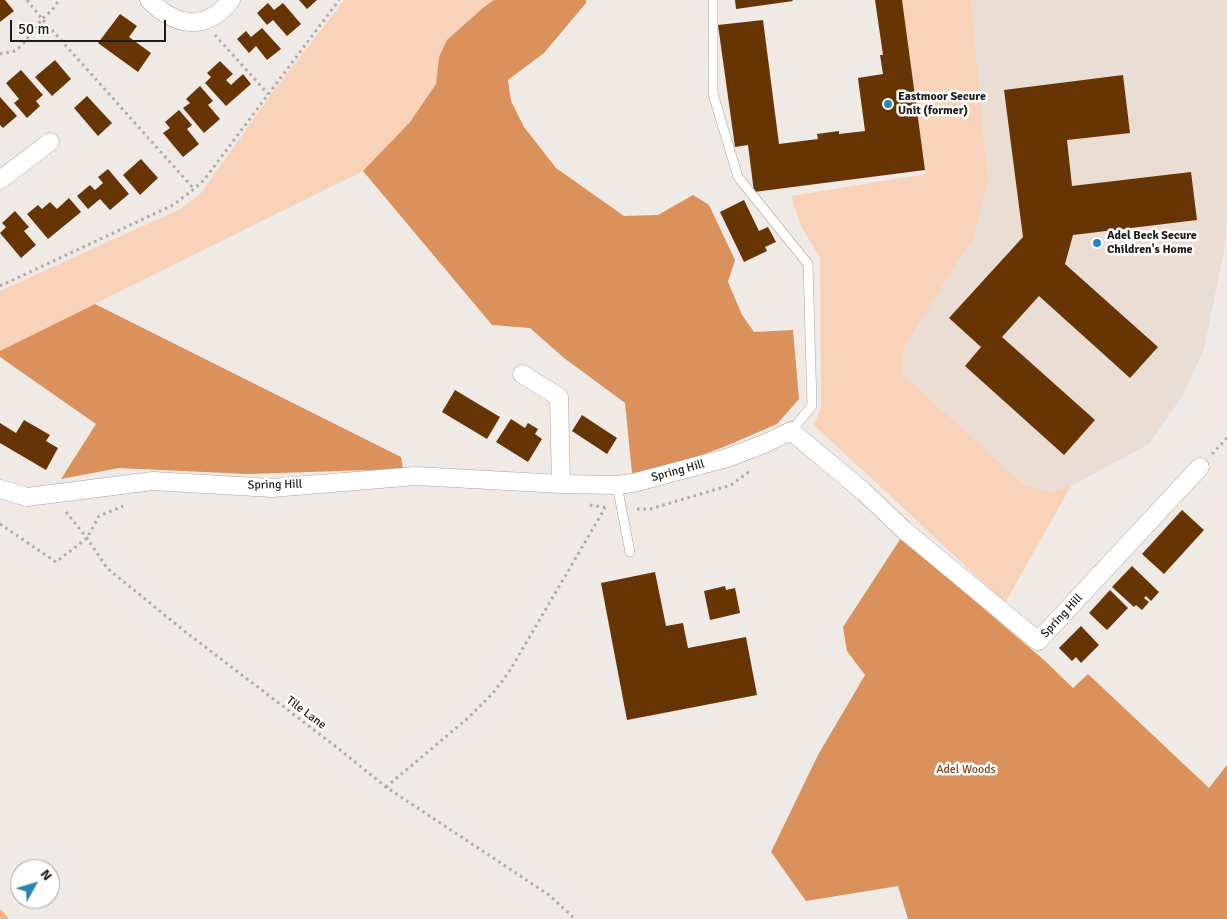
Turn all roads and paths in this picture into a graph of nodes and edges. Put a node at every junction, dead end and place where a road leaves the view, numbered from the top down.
1 (27, 0) edge
2 (58, 0) edge
3 (149, 0) edge
4 (231, 0) edge
5 (339, 0) edge
6 (713, 0) edge
7 (42, 19) junction
8 (203, 21) junction
9 (0, 54) edge
10 (268, 94) junction
11 (50, 142) dead end
12 (0, 180) edge
13 (194, 189) junction
14 (0, 286) edge
15 (522, 374) dead end
16 (791, 431) junction
17 (764, 444) junction
18 (1200, 467) dead end
19 (561, 484) junction
20 (617, 485) junction
21 (0, 489) edge
22 (52, 494) junction
23 (124, 505) dead end
24 (587, 505) dead end
25 (605, 508) junction
26 (622, 510) junction
27 (0, 524) edge
28 (87, 538) junction
29 (630, 552) dead end
30 (386, 787) junction
31 (576, 919) edge

1 - 7 path
2 - 7 path
3 - 8 street
4 - 8 street
5 - 10 path
6 - 16 lane
7 - 9 path
7 - 13 path
8 - 10 path
10 - 13 path
11 - 12 street
13 - 14 path
15 - 19 street
16 - 17 street, Spring Hill
16 - 18 street, Spring Hill
17 - 20 street, Spring Hill
17 - 26 path
19 - 20 street, Spring Hill
19 - 22 street, Spring Hill
20 - 25 path
20 - 26 lane
21 - 22 street, Spring Hill
22 - 28 path, Tile Lane
23 - 28 path
24 - 25 path
25 - 26 path
25 - 30 path
26 - 29 lane
27 - 28 path
28 - 30 path, Tile Lane
30 - 31 path, Tile Lane

